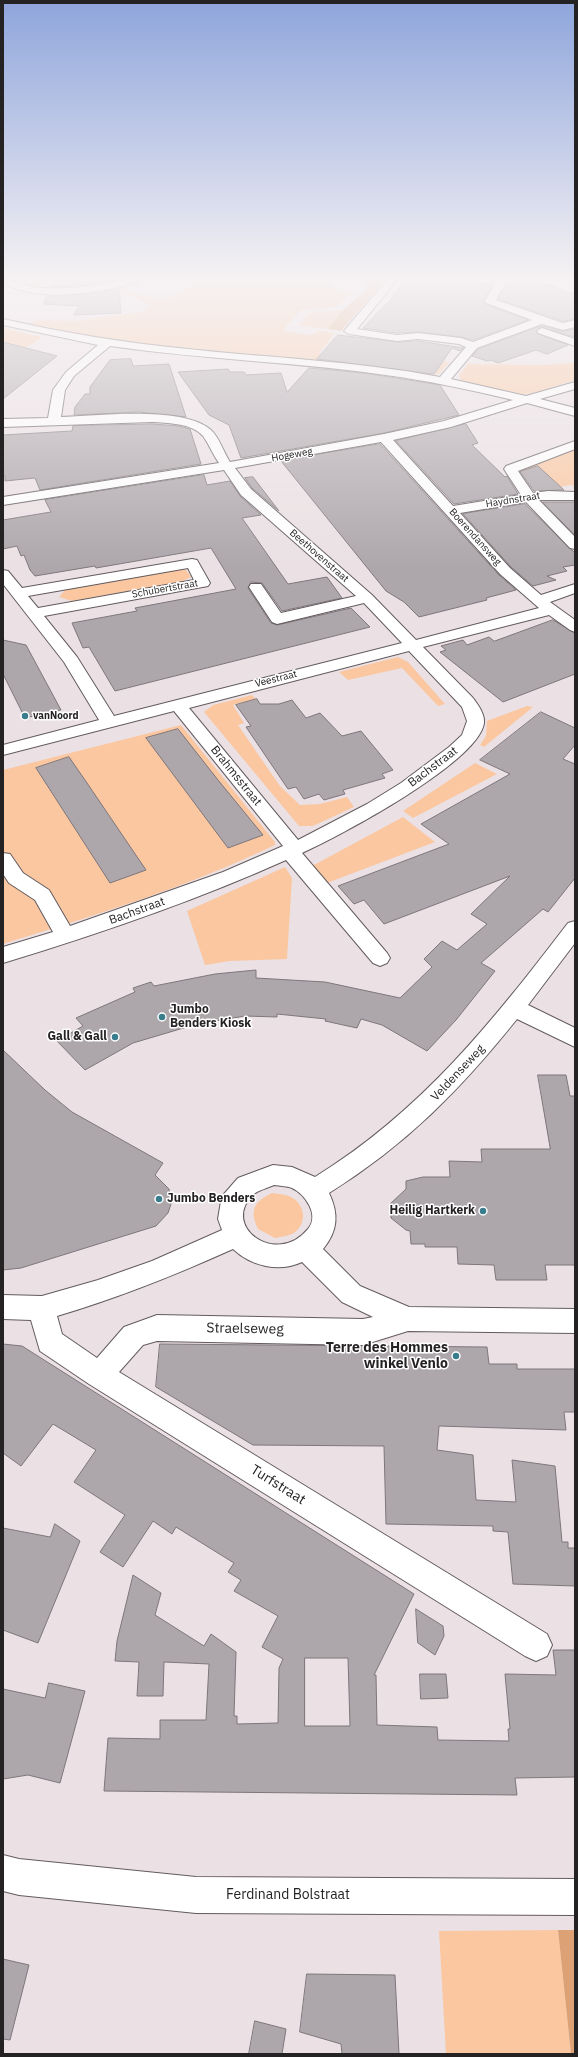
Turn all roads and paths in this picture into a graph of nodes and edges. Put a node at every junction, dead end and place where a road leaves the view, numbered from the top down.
1 (69, 376) edge
2 (413, 376) edge
3 (448, 376) edge
4 (444, 381) junction
5 (575, 385) edge
6 (527, 400) junction
7 (575, 412) edge
8 (54, 421) junction
9 (3, 423) edge
10 (384, 438) junction
11 (575, 445) edge
12 (227, 466) junction
13 (575, 496) edge
14 (530, 497) junction
15 (3, 501) edge
16 (451, 510) junction
17 (575, 545) edge
18 (3, 574) edge
19 (49, 587) junction
20 (256, 587) dead end
21 (575, 588) edge
22 (18, 593) junction
23 (367, 598) junction
24 (545, 605) junction
25 (58, 609) junction
26 (34, 613) junction
27 (575, 626) edge
28 (412, 644) junction
29 (178, 705) junction
30 (109, 722) junction
31 (3, 750) edge
32 (292, 849) junction
33 (3, 859) edge
34 (575, 928) edge
35 (65, 936) junction
36 (11, 953) edge
37 (380, 958) dead end
38 (515, 1008) junction
39 (575, 1038) edge
40 (314, 1190) junction
41 (235, 1236) junction
42 (306, 1249) junction
43 (3, 1307) edge
44 (42, 1308) junction
45 (408, 1319) junction
46 (575, 1321) edge
47 (99, 1375) junction
48 (536, 1645) dead end
49 (3, 1873) edge
50 (575, 1897) edge

1 - 8 street
2 - 4 street
3 - 4 street
4 - 6 street
5 - 6 street, Hogeweg
6 - 7 street
6 - 10 street, Hogeweg
8 - 9 street, Beethovenstraat
8 - 12 street, Beethovenstraat
10 - 12 street, Hogeweg
10 - 16 street, Boerendansweg
11 - 14 street
12 - 15 street, Hogeweg
12 - 23 street, Beethovenstraat
13 - 14 street, Haydnstraat
14 - 16 street, Haydnstraat
14 - 17 street
16 - 24 street, Boerendansweg
18 - 22 street
19 - 22 street, Schubertstraat
19 - 25 street
19 - 25 street, Schubertstraat
20 - 23 street
21 - 24 street, Veestraat
22 - 26 street
23 - 28 street, Beethovenstraat
24 - 27 street, Boerendansweg
24 - 28 street, Veestraat
25 - 26 street, Schubertstraat
26 - 30 street
28 - 29 street, Veestraat
28 - 32 street, Bachstraat
29 - 30 street, Veestraat
29 - 32 street, Brahmsstraat
30 - 31 street, Veestraat
32 - 35 street, Bachstraat
32 - 37 street
33 - 35 street
34 - 38 street, Veldenseweg
35 - 36 street, Bachstraat
38 - 39 street
38 - 40 street, Veldenseweg
40 - 41 street
40 - 42 street
41 - 42 street
41 - 44 street
42 - 45 street, Straelseweg
43 - 44 street
44 - 47 street, Turfstraat
45 - 46 street, Straelseweg
45 - 47 street, Straelseweg
47 - 48 street, Turfstraat
49 - 50 street, Ferdinand Bolstraat

